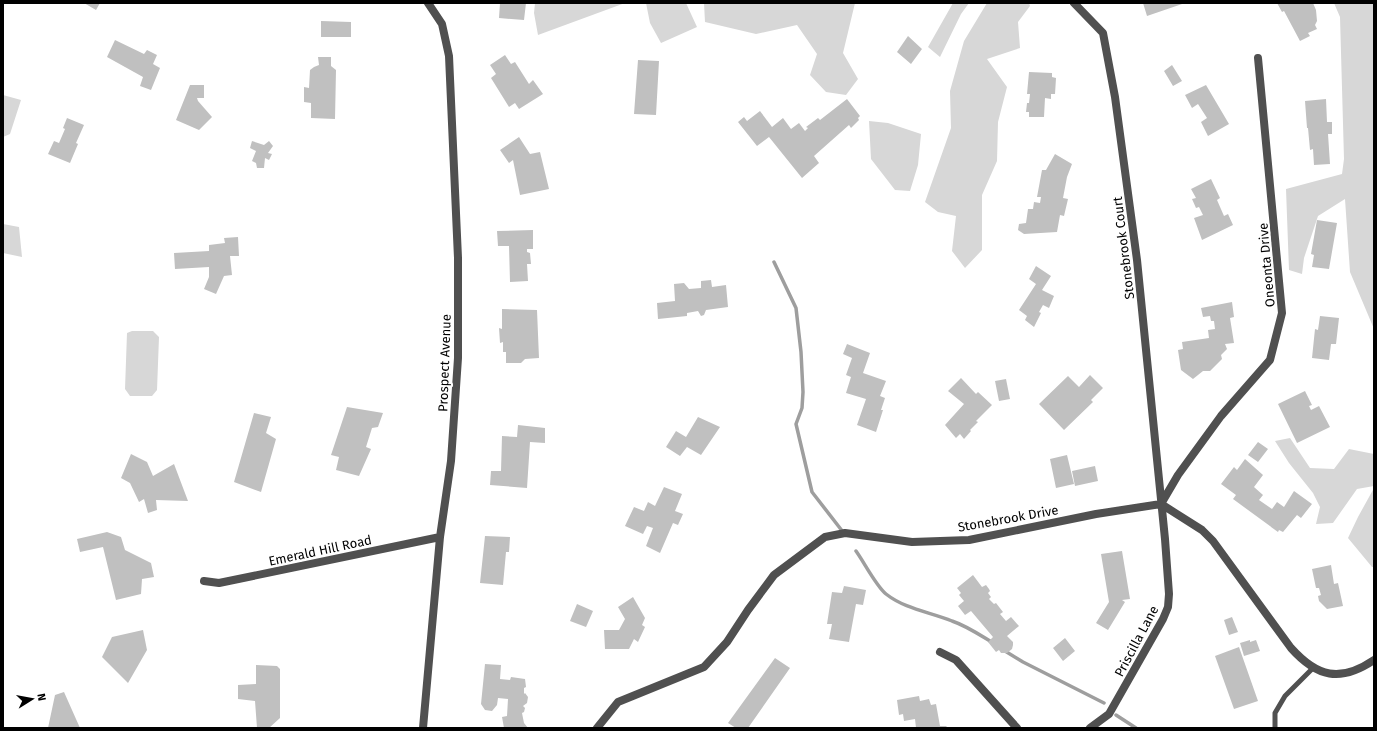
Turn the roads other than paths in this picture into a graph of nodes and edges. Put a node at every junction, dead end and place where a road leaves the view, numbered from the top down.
1 (428, 3) edge
2 (1074, 3) edge
3 (1258, 58) dead end
4 (1162, 504) junction
5 (440, 537) junction
6 (204, 581) dead end
7 (940, 652) dead end
8 (1374, 660) edge
9 (1314, 667) junction
10 (423, 728) edge
11 (597, 728) edge
12 (1017, 728) edge
13 (1090, 728) edge
14 (1275, 728) edge

1 - 5 street, Prospect Avenue
2 - 4 street, Stonebrook Court
3 - 4 street, Oneonta Drive
4 - 9 street
4 - 11 street, Stonebrook Drive
4 - 13 street, Priscilla Lane
5 - 6 street, Emerald Hill Road
5 - 10 street, Prospect Avenue
7 - 12 street
8 - 9 street
9 - 14 lane

